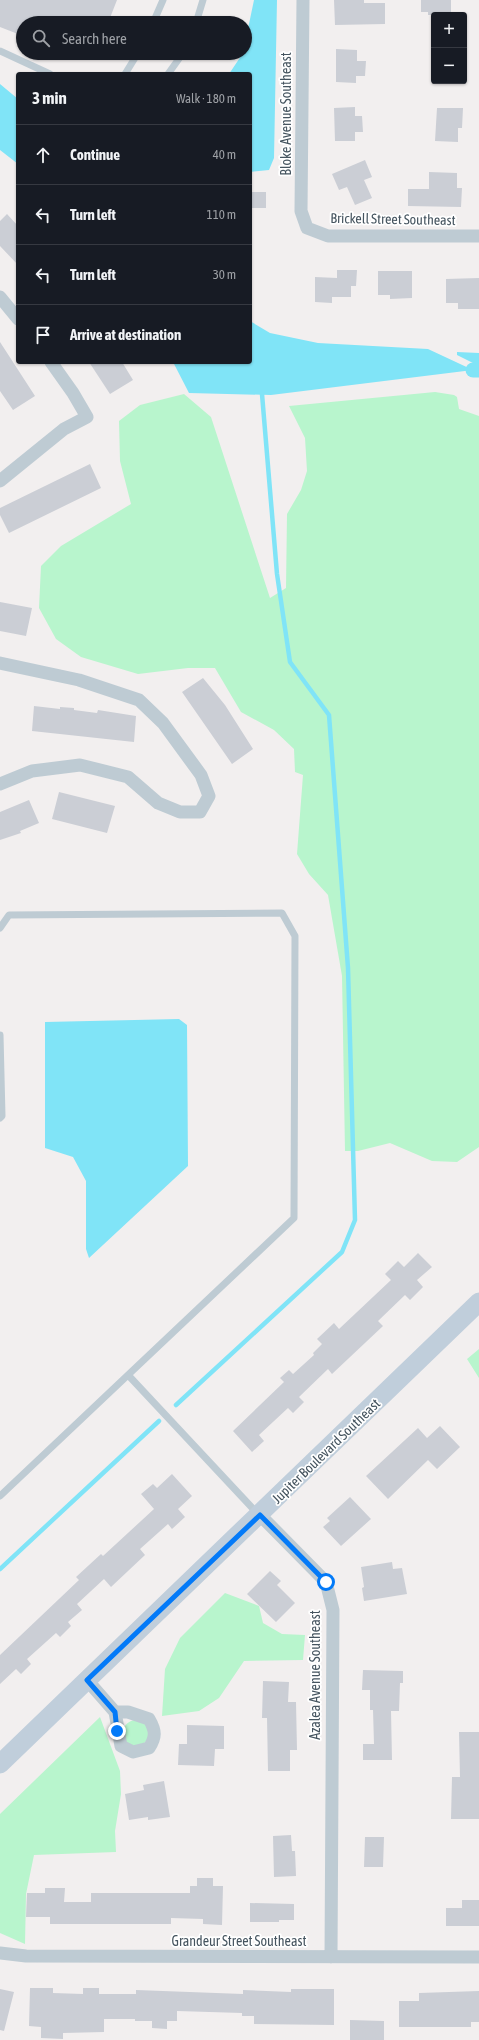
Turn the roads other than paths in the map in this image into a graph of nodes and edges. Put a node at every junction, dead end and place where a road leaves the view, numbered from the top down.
1 (163, 0) edge
2 (203, 0) edge
3 (303, 0) edge
4 (156, 16) edge
5 (198, 16) edge
6 (0, 51) edge
7 (16, 58) edge
8 (20, 60) edge
9 (134, 60) edge
10 (178, 60) edge
11 (46, 72) edge
12 (126, 72) edge
13 (169, 72) edge
14 (307, 228) joint
15 (479, 236) edge
16 (0, 297) edge
17 (16, 317) edge
18 (52, 364) edge
19 (0, 481) edge
20 (0, 663) edge
21 (0, 784) edge
22 (0, 928) edge
23 (0, 1035) edge
24 (0, 1118) edge
25 (479, 1302) edge
26 (129, 1376) junction
27 (2, 1491) edge
28 (260, 1515) junction
29 (87, 1680) junction
30 (115, 1712) dead end
31 (0, 1764) edge
32 (0, 1952) edge
33 (331, 1957) junction
34 (479, 1957) edge

1 - 4 lane
2 - 5 lane
3 - 14 street, Bloke Avenue Southeast
6 - 7 lane
8 - 11 lane
9 - 12 lane
10 - 13 lane
14 - 15 street, Brickell Street Southeast
16 - 17 street
18 - 19 street
20 - 21 street
22 - 26 lane
23 - 24 lane
25 - 28 street, Jupiter Boulevard Southeast
26 - 27 lane
26 - 28 lane, Azalea Avenue Southeast
28 - 29 street, Jupiter Boulevard Southeast
28 - 33 street, Azalea Avenue Southeast
29 - 30 street
29 - 31 street, Jupiter Boulevard Southeast
32 - 33 street, Grandeur Street Southeast
33 - 34 street, Grandeur Street Southeast

